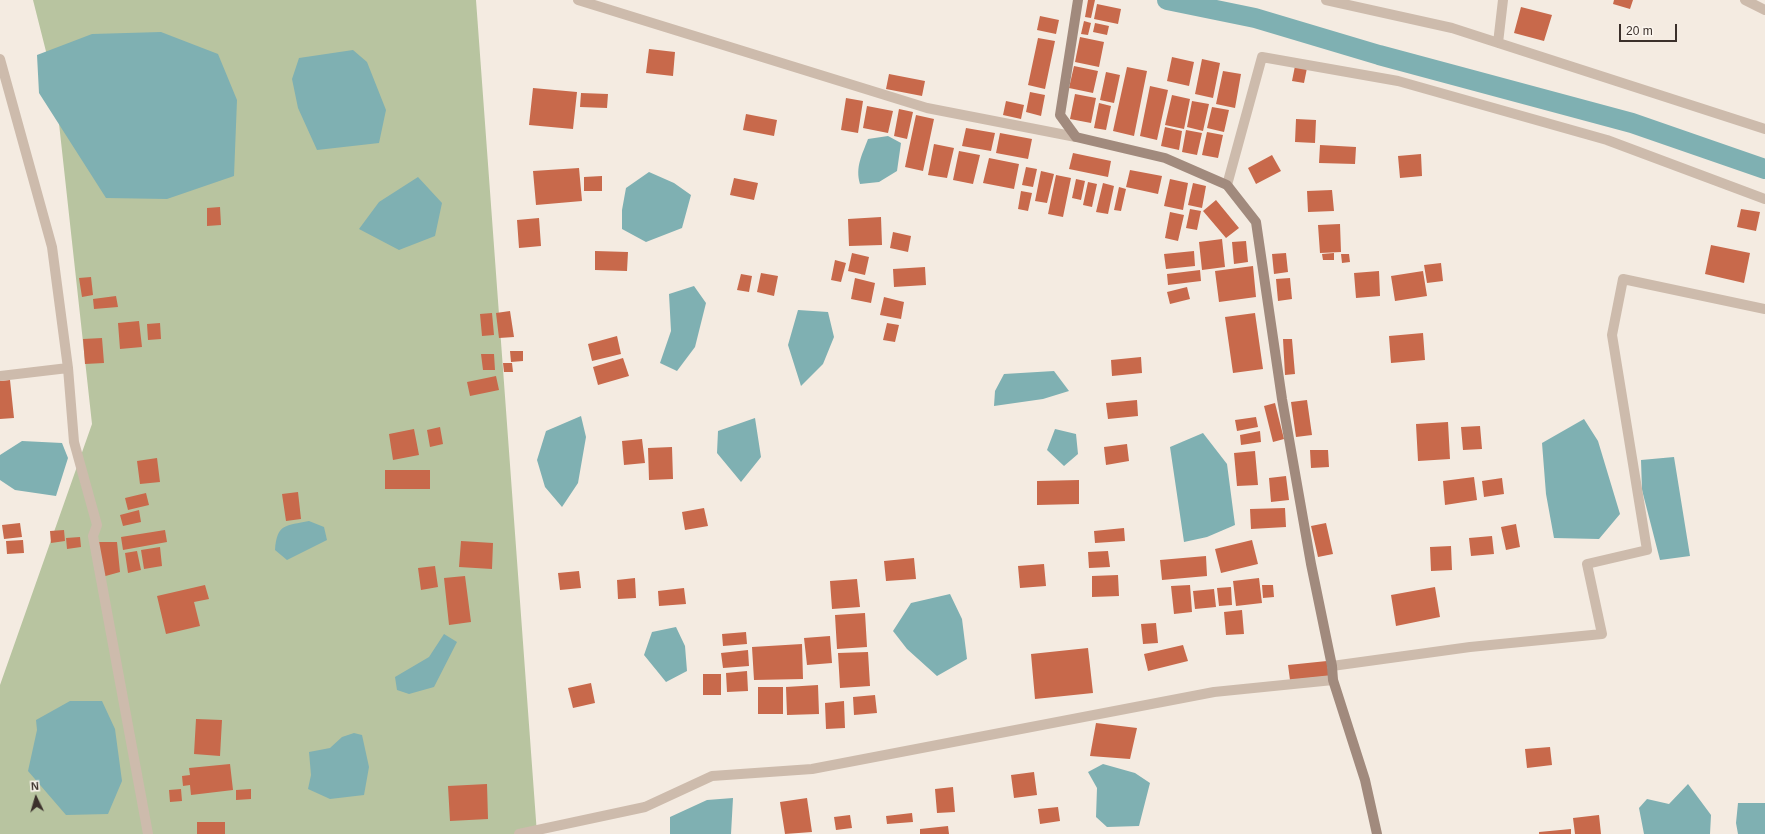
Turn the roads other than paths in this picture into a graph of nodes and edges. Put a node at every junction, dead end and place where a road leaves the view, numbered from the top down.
1 (578, 0) edge
2 (1078, 0) edge
3 (1326, 0) edge
4 (1503, 0) edge
5 (1745, 0) edge
6 (1765, 10) edge
7 (1498, 43) junction
8 (0, 59) edge
9 (1765, 129) edge
10 (1076, 136) junction
11 (1227, 185) junction
12 (1765, 199) edge
13 (1765, 309) edge
14 (68, 368) junction
15 (0, 376) edge
16 (1332, 666) junction
17 (1334, 680) junction
18 (148, 834) edge
19 (519, 834) edge
20 (1377, 834) edge

1 - 10 street
2 - 10 street
3 - 7 street
4 - 7 street
5 - 6 street
7 - 9 street
8 - 14 street
10 - 11 street
11 - 12 street
11 - 16 street
13 - 16 street
14 - 15 street
14 - 18 street
16 - 17 street
17 - 19 street
17 - 20 street

